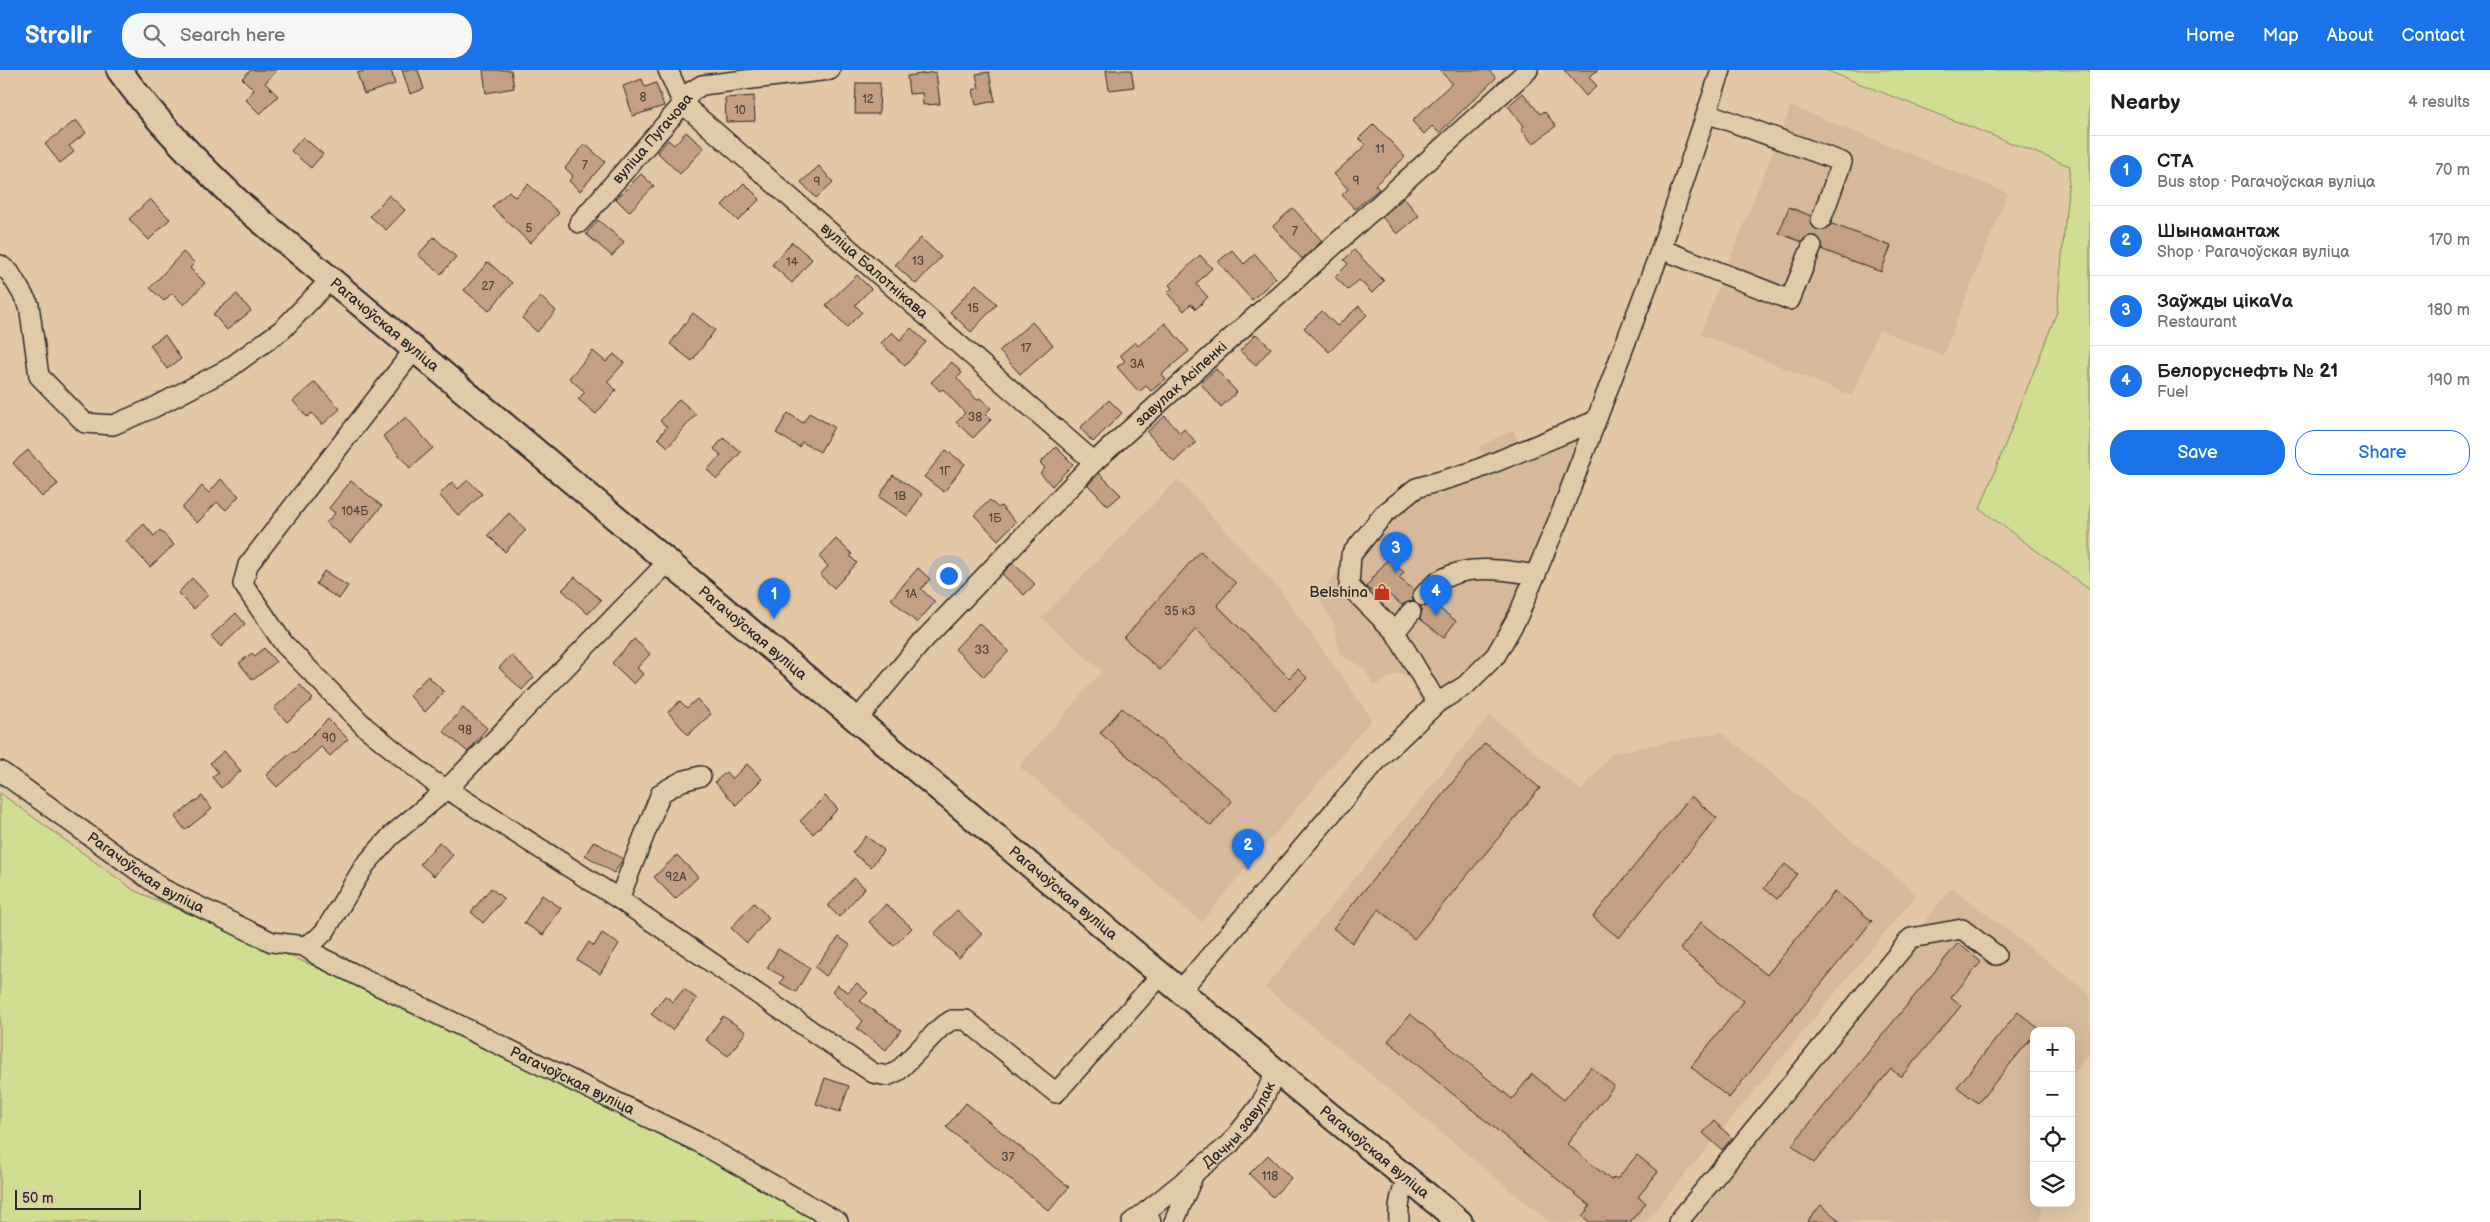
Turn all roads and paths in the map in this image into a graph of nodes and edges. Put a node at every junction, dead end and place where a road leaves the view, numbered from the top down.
1 (119, 70) edge
2 (668, 70) edge
3 (830, 70) edge
4 (1528, 70) edge
5 (1721, 70) edge
6 (683, 104) junction
7 (1707, 112) junction
8 (1822, 220) tunnel mouth
9 (579, 223) dead end
10 (1812, 246) tunnel mouth
11 (1661, 249) junction
12 (0, 265) edge
13 (330, 280) junction
14 (414, 350) junction
15 (1595, 421) junction
16 (1094, 462) junction
17 (668, 562) junction
18 (1536, 575) junction
19 (1423, 596) dead end
20 (1411, 612) dead end
21 (1396, 632) junction
22 (1438, 702) junction
23 (856, 721) junction
24 (0, 770) edge
25 (701, 776) dead end
26 (448, 789) junction
27 (619, 899) junction
28 (304, 946) junction
29 (1996, 955) dead end
30 (1162, 974) junction
31 (1180, 991) junction
32 (1276, 1071) junction
33 (1194, 1173) junction
34 (1408, 1179) junction
35 (1149, 1216) edge
36 (838, 1222) edge
37 (1132, 1222) edge
38 (1174, 1222) edge
39 (1400, 1222) edge
40 (1460, 1222) edge
41 (1678, 1222) edge

1 - 13 main road, Рагачоўская вуліца
2 - 6 street, вуліца Балотнікава
3 - 6 street, вуліца Пугачова
4 - 16 street, завулак Асіпенкі
5 - 7 street
6 - 9 street, вуліца Пугачова
6 - 16 street, вуліца Балотнікава
7 - 8 street
7 - 11 street
10 - 11 street
11 - 15 street
12 - 13 street
13 - 14 main road, Рагачоўская вуліца
14 - 17 main road, Рагачоўская вуліца
14 - 26 street
15 - 18 street
15 - 21 street
16 - 23 street, завулак Асіпенкі
17 - 23 main road, Рагачоўская вуліца
17 - 26 street
18 - 19 street
18 - 22 street
20 - 21 street
21 - 22 street
22 - 31 street
23 - 30 main road, Рагачоўская вуліца
24 - 28 street, Рагачоўская вуліца
25 - 27 street
26 - 27 street
26 - 28 street
27 - 30 street
28 - 36 street, Рагачоўская вуліца
29 - 41 street
30 - 31 main road, Рагачоўская вуліца
31 - 32 main road, Рагачоўская вуліца
32 - 33 street, Дачны завулак
32 - 34 main road, Рагачоўская вуліца
33 - 35 street, Дачны завулак
33 - 38 street, Дачны завулак
34 - 39 street
34 - 40 main road, Рагачоўская вуліца
35 - 37 street

